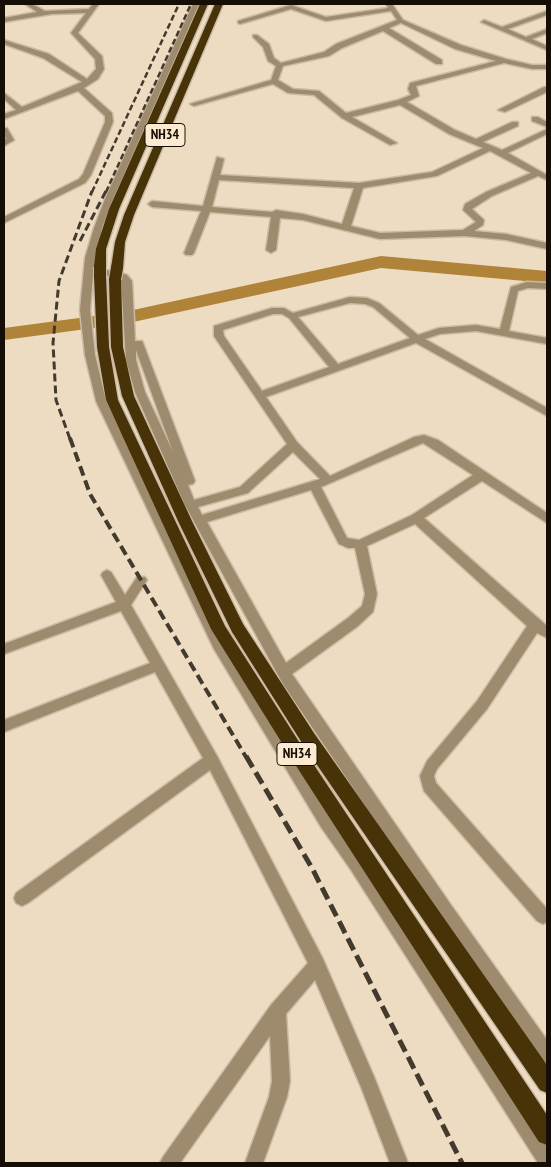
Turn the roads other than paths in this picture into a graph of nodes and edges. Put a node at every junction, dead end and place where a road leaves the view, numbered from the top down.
1 (28, 4) edge
2 (96, 4) edge
3 (196, 4) edge
4 (204, 4) edge
5 (220, 4) edge
6 (390, 7) edge
7 (91, 11) junction
8 (43, 13) junction
9 (547, 13) edge
10 (4, 20) edge
11 (401, 21) junction
12 (240, 22) dead end
13 (484, 22) dead end
14 (383, 28) junction
15 (502, 29) junction
16 (547, 31) edge
17 (255, 36) dead end
18 (527, 39) junction
19 (4, 42) edge
20 (547, 48) edge
21 (504, 61) junction
22 (439, 62) dead end
23 (280, 65) junction
24 (547, 67) edge
25 (274, 81) junction
26 (88, 83) junction
27 (80, 88) junction
28 (547, 89) edge
29 (4, 95) edge
30 (401, 102) junction
31 (194, 104) dead end
32 (502, 110) dead end
33 (22, 111) junction
34 (345, 116) junction
35 (4, 117) edge
36 (535, 119) dead end
37 (515, 124) dead end
38 (547, 125) edge
39 (4, 130) edge
40 (547, 131) edge
41 (393, 143) dead end
42 (475, 143) junction
43 (4, 144) edge
44 (490, 148) junction
45 (502, 153) junction
46 (220, 159) dead end
47 (538, 173) junction
48 (215, 176) junction
49 (547, 178) edge
50 (359, 186) junction
51 (152, 204) dead end
52 (207, 208) junction
53 (276, 213) junction
54 (4, 220) edge
55 (346, 227) junction
56 (465, 233) junction
57 (547, 246) edge
58 (270, 250) dead end
59 (189, 253) dead end
60 (88, 272) junction
61 (547, 286) edge
62 (122, 303) junction
63 (292, 316) junction
64 (504, 332) junction
65 (417, 339) junction
66 (547, 341) edge
67 (122, 345) junction
68 (336, 368) junction
69 (260, 395) junction
70 (547, 413) edge
71 (293, 445) junction
72 (482, 475) junction
73 (328, 481) junction
74 (314, 485) junction
75 (194, 504) junction
76 (416, 518) junction
77 (547, 518) edge
78 (200, 520) junction
79 (360, 544) junction
80 (107, 575) dead end
81 (141, 580) dead end
82 (125, 604) junction
83 (535, 625) junction
84 (547, 633) edge
85 (4, 650) edge
86 (158, 664) junction
87 (284, 672) junction
88 (4, 726) edge
89 (212, 760) junction
90 (22, 898) dead end
91 (543, 916) dead end
92 (317, 965) junction
93 (278, 1011) junction
94 (547, 1054) edge
95 (547, 1083) edge
96 (547, 1134) edge
97 (547, 1161) edge
98 (169, 1163) edge
99 (254, 1163) edge
100 (399, 1163) edge

1 - 8 street
2 - 7 street
3 - 60 street
4 - 67 highway, NH34
5 - 62 highway, NH34
6 - 11 street
6 - 12 street
7 - 8 street
7 - 26 street
8 - 10 street
9 - 15 street
11 - 14 street
11 - 21 street
13 - 15 street
14 - 22 street
14 - 23 street
15 - 18 street
16 - 18 street
17 - 23 street
18 - 20 street
19 - 26 street
21 - 24 street
21 - 30 street
23 - 25 street
25 - 31 street
25 - 34 street
26 - 27 street
27 - 33 street
27 - 54 street
28 - 32 street
29 - 33 street
30 - 34 street
30 - 42 street
33 - 35 street
34 - 41 street
36 - 38 street
37 - 42 street
39 - 43 street
40 - 45 street
42 - 44 street
44 - 45 street
44 - 50 street
45 - 47 street
46 - 48 street
47 - 49 street
47 - 56 street
48 - 50 street
48 - 52 street
50 - 55 street
51 - 52 street
52 - 53 street
52 - 59 street
53 - 55 street
53 - 58 street
55 - 56 street
56 - 57 street
60 - 62 street
60 - 97 street
61 - 64 street
62 - 67 highway, NH34
63 - 65 street
63 - 68 street
63 - 69 street
64 - 65 street
64 - 66 street
65 - 68 street
65 - 70 street
67 - 75 street
67 - 95 highway, NH34
67 - 96 highway, NH34
68 - 69 street
69 - 71 street
71 - 73 street
71 - 75 street
72 - 73 street
72 - 76 street
72 - 77 street
73 - 74 street
74 - 78 street
74 - 79 street
75 - 78 street
76 - 79 street
76 - 83 street
78 - 87 street
79 - 87 street
80 - 82 street
81 - 82 street
82 - 85 street
82 - 86 street
83 - 84 street
83 - 91 street
86 - 88 street
86 - 89 street
87 - 94 street
89 - 90 street
89 - 92 street
92 - 93 street
92 - 100 street
93 - 98 street
93 - 99 street

